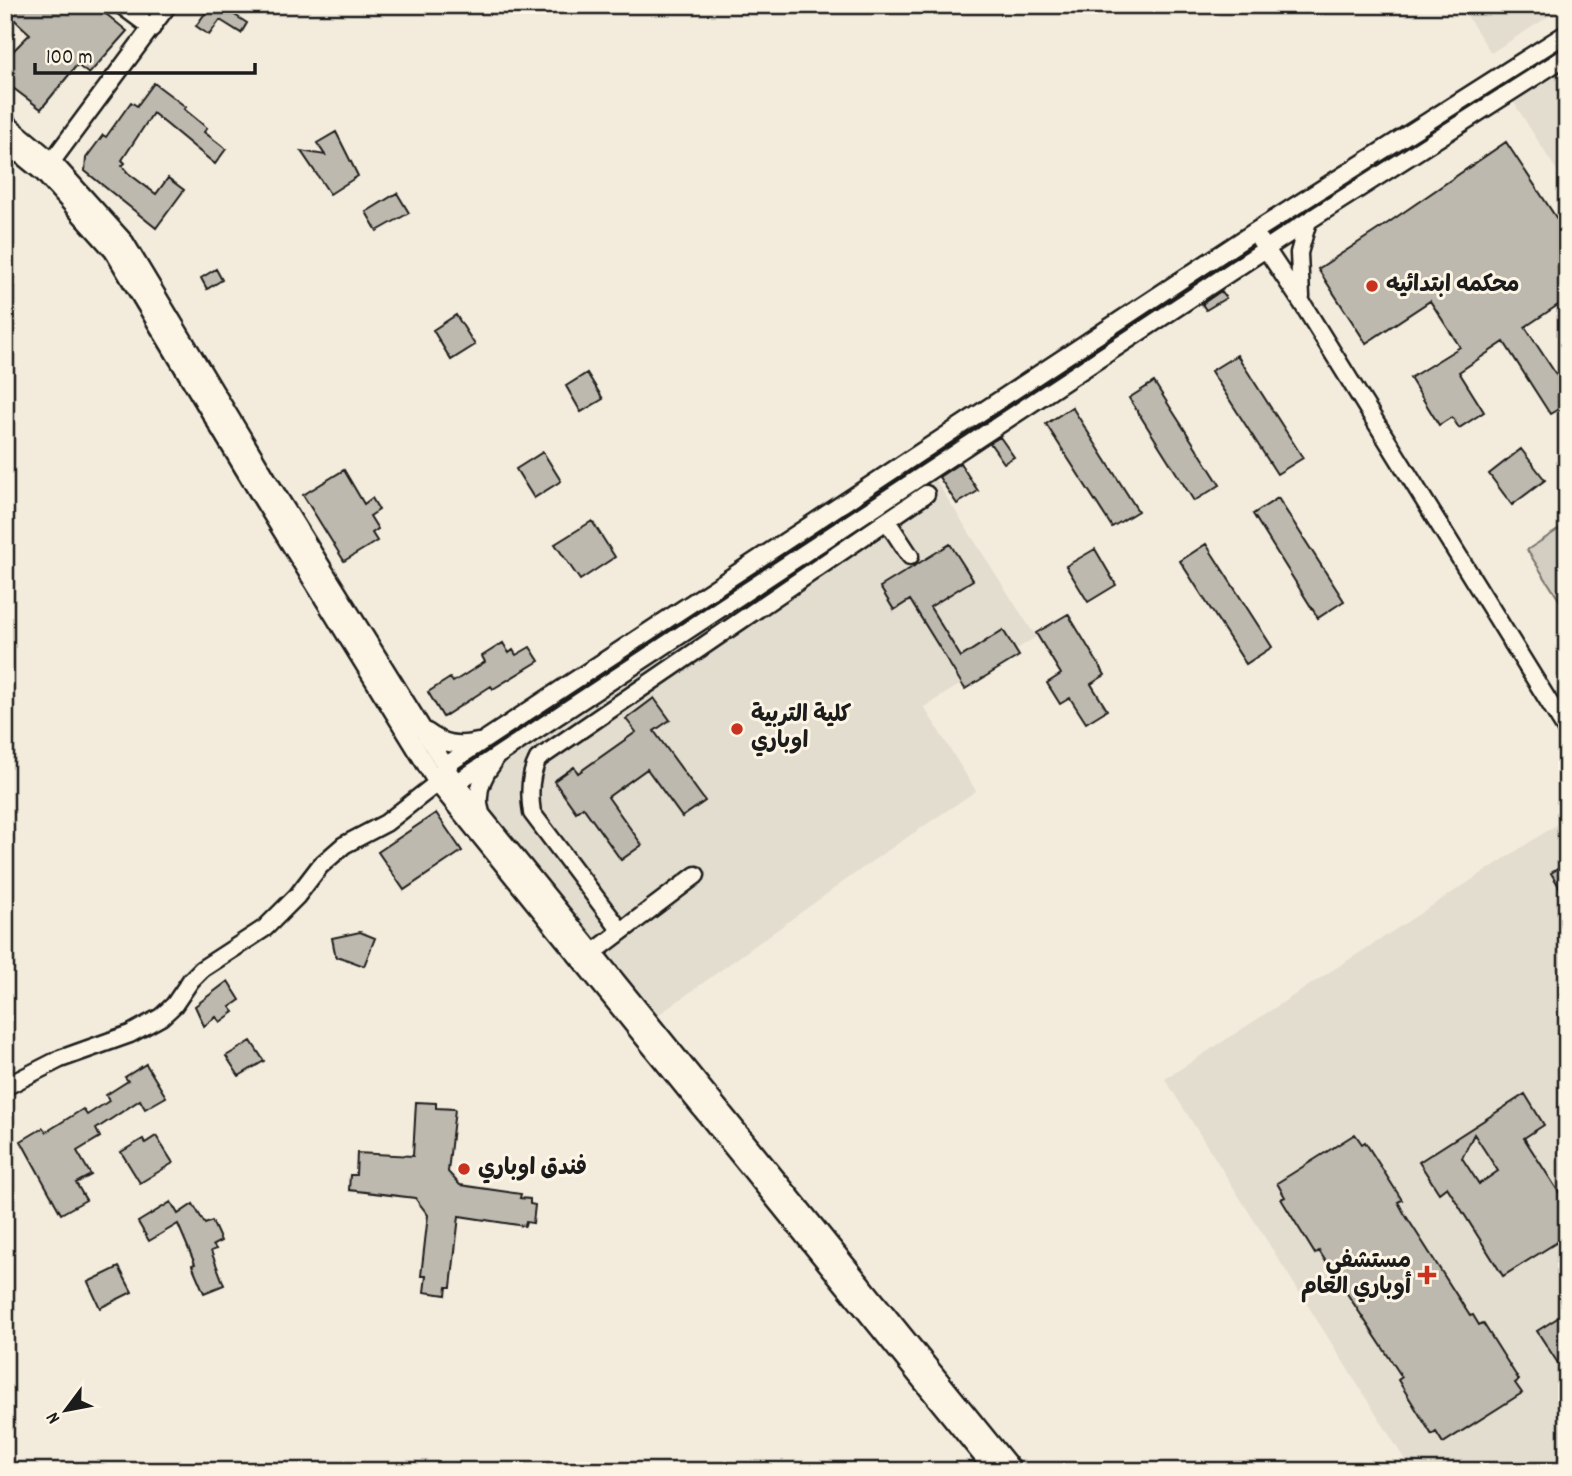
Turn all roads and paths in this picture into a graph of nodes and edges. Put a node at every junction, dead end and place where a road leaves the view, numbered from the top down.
1 (121, 5) edge
2 (169, 5) edge
3 (152, 28) junction
4 (1567, 33) edge
5 (1567, 56) edge
6 (5, 122) edge
7 (5, 142) edge
8 (48, 167) junction
9 (1308, 221) junction
10 (1254, 232) junction
11 (1265, 249) junction
12 (1302, 303) junction
13 (926, 494) dead end
14 (887, 521) junction
15 (910, 556) dead end
16 (421, 727) junction
17 (1567, 731) edge
18 (484, 740) junction
19 (499, 755) junction
20 (445, 766) junction
21 (437, 783) junction
22 (456, 783) junction
23 (482, 815) junction
24 (696, 875) dead end
25 (621, 931) junction
26 (594, 952) junction
27 (5, 1087) edge
28 (994, 1471) edge
29 (1014, 1471) edge

1 - 3 street
2 - 3 street
3 - 8 street
4 - 10 street
5 - 9 street
6 - 8 street
7 - 8 street
8 - 16 street
8 - 21 street
9 - 11 street
9 - 12 street
10 - 11 street
10 - 18 street
11 - 12 street
11 - 19 street
12 - 17 street
13 - 14 street
14 - 15 street
14 - 25 street
16 - 18 street
16 - 20 street
18 - 20 street
19 - 22 street
19 - 23 street
20 - 21 street
20 - 22 street
21 - 22 street
21 - 27 street
21 - 28 street
22 - 23 street
23 - 26 street
24 - 25 street
25 - 26 street
26 - 29 street

